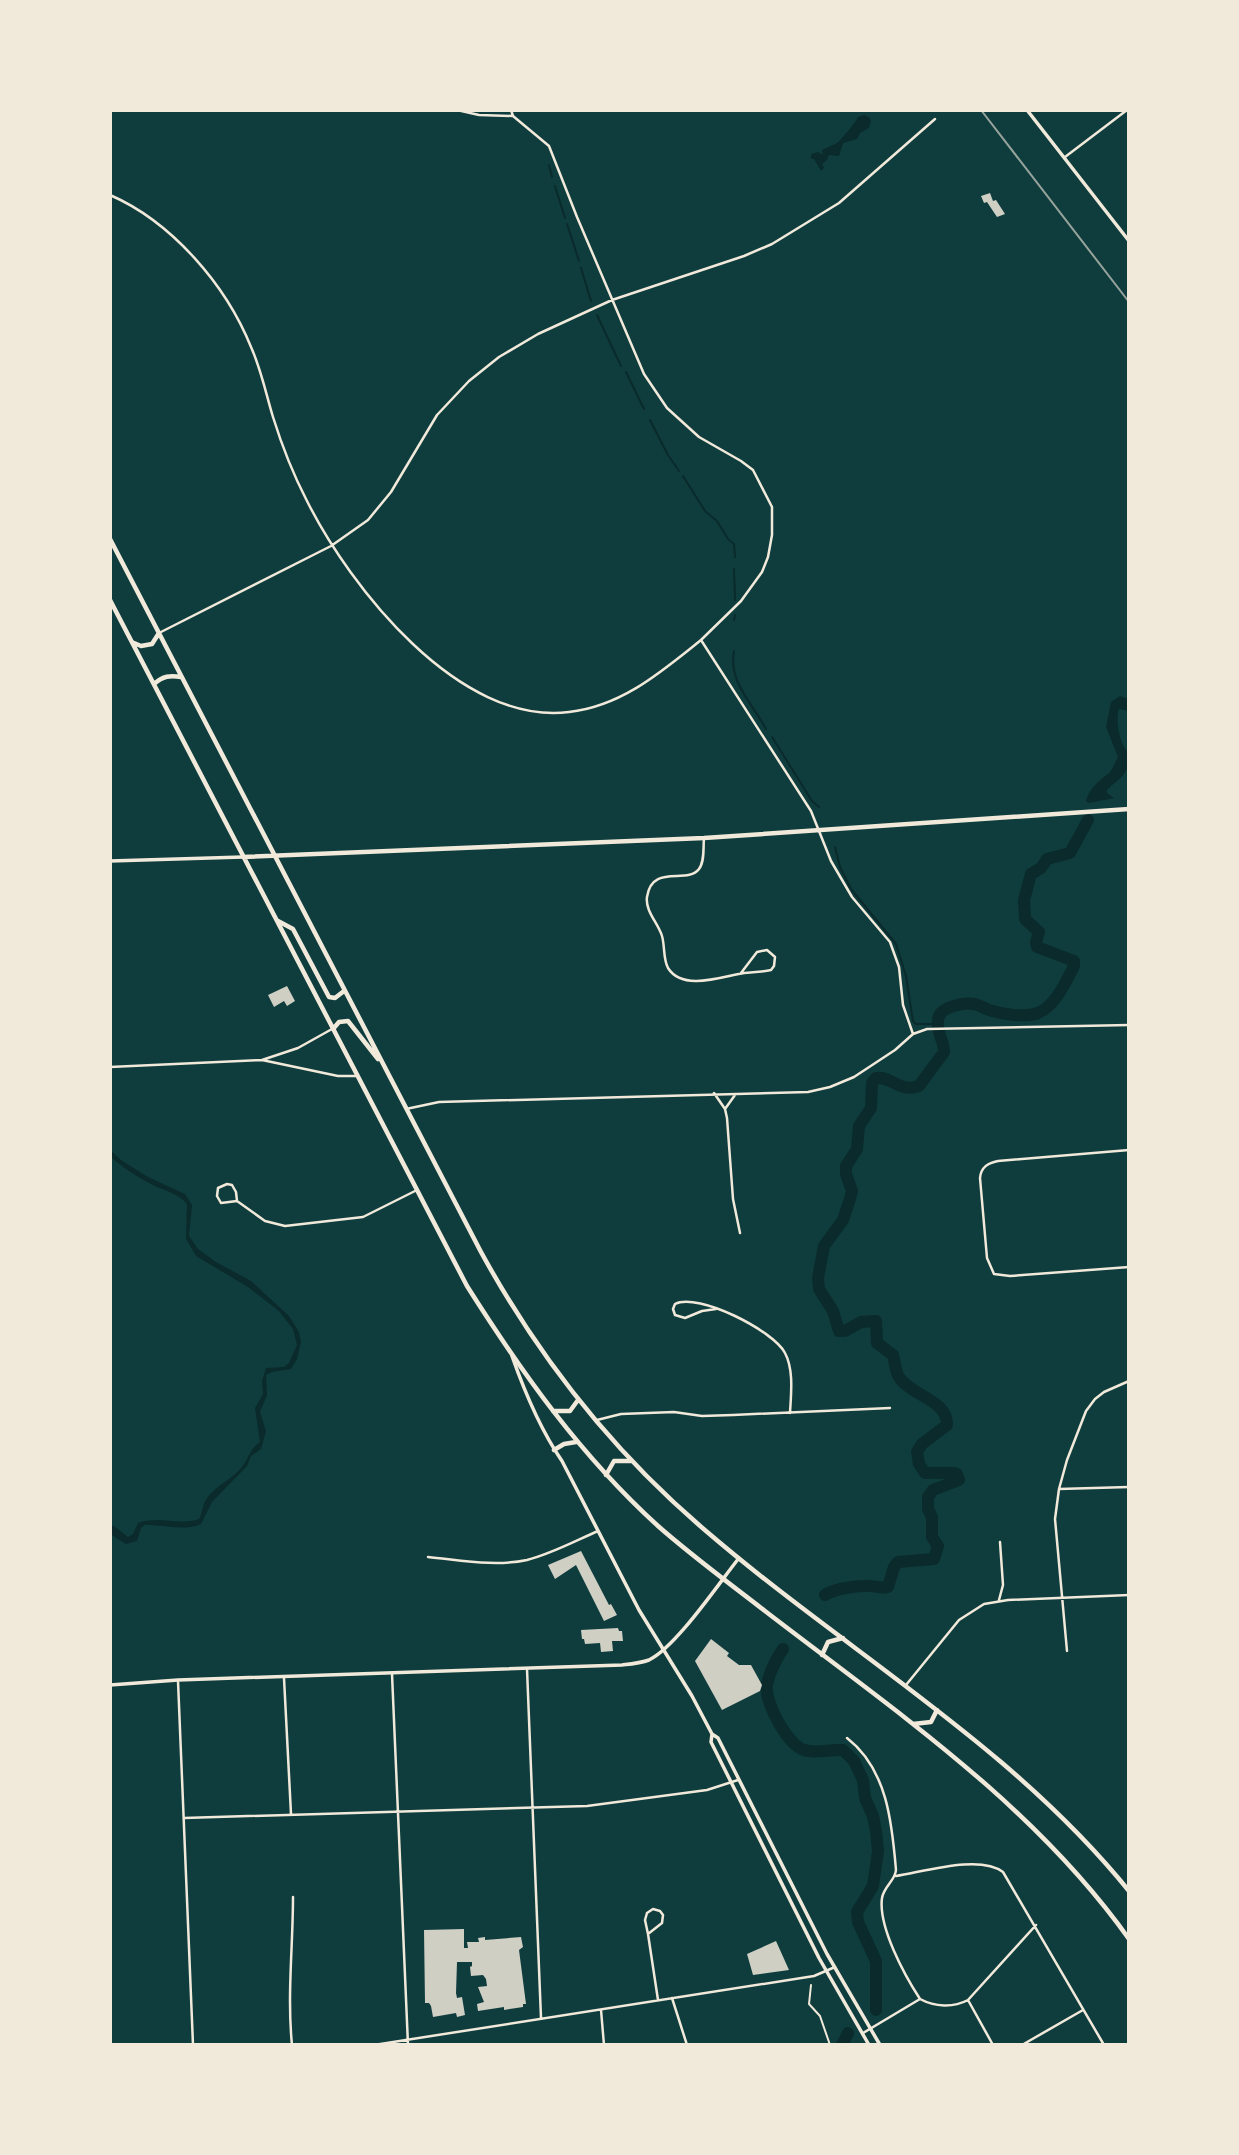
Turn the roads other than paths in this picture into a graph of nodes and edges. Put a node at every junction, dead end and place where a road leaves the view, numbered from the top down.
1 (457, 110) edge
2 (510, 110) edge
3 (1027, 110) edge
4 (1126, 110) edge
5 (513, 116) junction
6 (935, 119) dead end
7 (1065, 158) junction
8 (110, 195) edge
9 (1129, 241) edge
10 (612, 300) junction
11 (110, 539) edge
12 (331, 546) junction
13 (110, 600) edge
14 (159, 633) junction
15 (701, 640) junction
16 (133, 643) junction
17 (182, 678) junction
18 (154, 684) junction
19 (1129, 809) edge
20 (820, 830) junction
21 (704, 838) junction
22 (275, 855) junction
23 (243, 856) junction
24 (110, 861) edge
25 (277, 920) junction
26 (741, 973) junction
27 (344, 991) junction
28 (1129, 1025) edge
29 (333, 1029) junction
30 (913, 1034) junction
31 (262, 1060) junction
32 (383, 1065) junction
33 (110, 1067) edge
34 (358, 1076) junction
35 (714, 1093) junction
36 (736, 1093) junction
37 (406, 1109) junction
38 (725, 1109) junction
39 (1129, 1150) edge
40 (417, 1190) junction
41 (237, 1201) junction
42 (740, 1233) dead end
43 (1129, 1267) edge
44 (716, 1309) junction
45 (511, 1354) junction
46 (1129, 1381) edge
47 (578, 1400) junction
48 (890, 1408) dead end
49 (552, 1411) junction
50 (790, 1413) junction
51 (596, 1421) junction
52 (577, 1442) junction
53 (554, 1450) junction
54 (633, 1462) junction
55 (606, 1475) junction
56 (1129, 1487) edge
57 (1059, 1489) junction
58 (598, 1531) junction
59 (1000, 1542) dead end
60 (428, 1557) dead end
61 (739, 1558) junction
62 (722, 1579) junction
63 (1129, 1595) edge
64 (1062, 1598) junction
65 (999, 1600) junction
66 (844, 1638) junction
67 (663, 1650) junction
68 (1067, 1651) dead end
69 (822, 1655) junction
70 (527, 1668) junction
71 (392, 1672) junction
72 (284, 1676) junction
73 (178, 1680) junction
74 (110, 1685) edge
75 (905, 1685) junction
76 (937, 1710) junction
77 (913, 1724) junction
78 (712, 1734) junction
79 (847, 1738) dead end
80 (739, 1779) junction
81 (731, 1783) junction
82 (533, 1807) junction
83 (398, 1811) junction
84 (291, 1814) junction
85 (184, 1818) junction
86 (896, 1877) junction
87 (791, 1878) junction
88 (781, 1882) junction
89 (1129, 1891) edge
90 (293, 1897) dead end
91 (1036, 1926) junction
92 (648, 1934) junction
93 (1129, 1940) edge
94 (835, 1967) junction
95 (827, 1971) junction
96 (672, 1998) junction
97 (920, 1999) junction
98 (658, 2000) junction
99 (968, 2000) junction
100 (601, 2009) junction
101 (1084, 2009) junction
102 (541, 2018) junction
103 (870, 2029) junction
104 (863, 2033) junction
105 (407, 2040) junction
106 (193, 2045) edge
107 (292, 2045) edge
108 (374, 2045) edge
109 (408, 2045) edge
110 (604, 2045) edge
111 (687, 2045) edge
112 (869, 2045) edge
113 (880, 2045) edge
114 (993, 2045) edge
115 (1023, 2045) edge
116 (1104, 2045) edge

1 - 5 street
2 - 5 street
3 - 7 street
4 - 7 street
5 - 10 street
6 - 10 street
7 - 9 street
8 - 12 street
10 - 12 street
10 - 15 street
11 - 14 main road
12 - 14 street
12 - 15 street
13 - 16 main road
14 - 16 main road
14 - 17 main road
15 - 20 street
16 - 18 main road
17 - 18 main road
17 - 22 main road
18 - 23 main road
19 - 20 main road
20 - 21 main road
20 - 30 street
21 - 22 main road
21 - 26 street
22 - 23 main road
22 - 27 main road
23 - 24 street
23 - 25 main road
25 - 27 main road
25 - 29 main road
26 - 26 street
27 - 32 main road
28 - 30 street
29 - 31 street
29 - 32 main road
29 - 34 main road
30 - 36 street
31 - 33 street
31 - 34 street
32 - 37 main road
34 - 40 main road
35 - 36 street
35 - 37 street
35 - 38 street
36 - 38 street
37 - 47 main road
38 - 42 street
39 - 43 street
40 - 41 street
40 - 45 main road
41 - 41 street
44 - 44 street
44 - 50 street
45 - 49 main road
45 - 53 street
46 - 57 street
47 - 49 main road
47 - 51 main road
48 - 50 street
49 - 52 main road
50 - 51 street
51 - 54 main road
52 - 53 main road
52 - 55 main road
53 - 58 street
54 - 55 main road
54 - 61 main road
55 - 62 main road
56 - 57 street
57 - 64 street
58 - 60 street
58 - 67 street
59 - 65 street
61 - 62 street
61 - 66 main road
62 - 67 street
62 - 69 main road
63 - 64 street
64 - 65 street
64 - 68 street
65 - 75 street
66 - 69 main road
66 - 75 main road
67 - 70 street
67 - 78 street
69 - 77 main road
70 - 71 street
70 - 82 street
71 - 72 street
71 - 83 street
72 - 73 street
72 - 84 street
73 - 74 street
73 - 85 street
75 - 76 main road
76 - 77 main road
76 - 89 main road
77 - 93 main road
78 - 80 street
78 - 81 street
79 - 86 street
80 - 81 street
80 - 87 street
81 - 82 street
81 - 88 street
82 - 83 street
82 - 102 street
83 - 84 street
83 - 105 street
84 - 85 street
85 - 106 street
86 - 91 street
86 - 97 street
87 - 88 street
87 - 94 street
88 - 95 street
90 - 107 street
91 - 99 street
91 - 101 street
92 - 92 street
92 - 98 street
94 - 95 street
94 - 103 street
95 - 96 street
95 - 104 street
96 - 98 street
96 - 111 street
97 - 99 street
97 - 103 street
98 - 100 street
99 - 114 street
100 - 102 street
100 - 110 street
101 - 115 street
101 - 116 street
102 - 105 street
103 - 104 street
103 - 113 street
104 - 112 street
105 - 108 street
105 - 109 street

